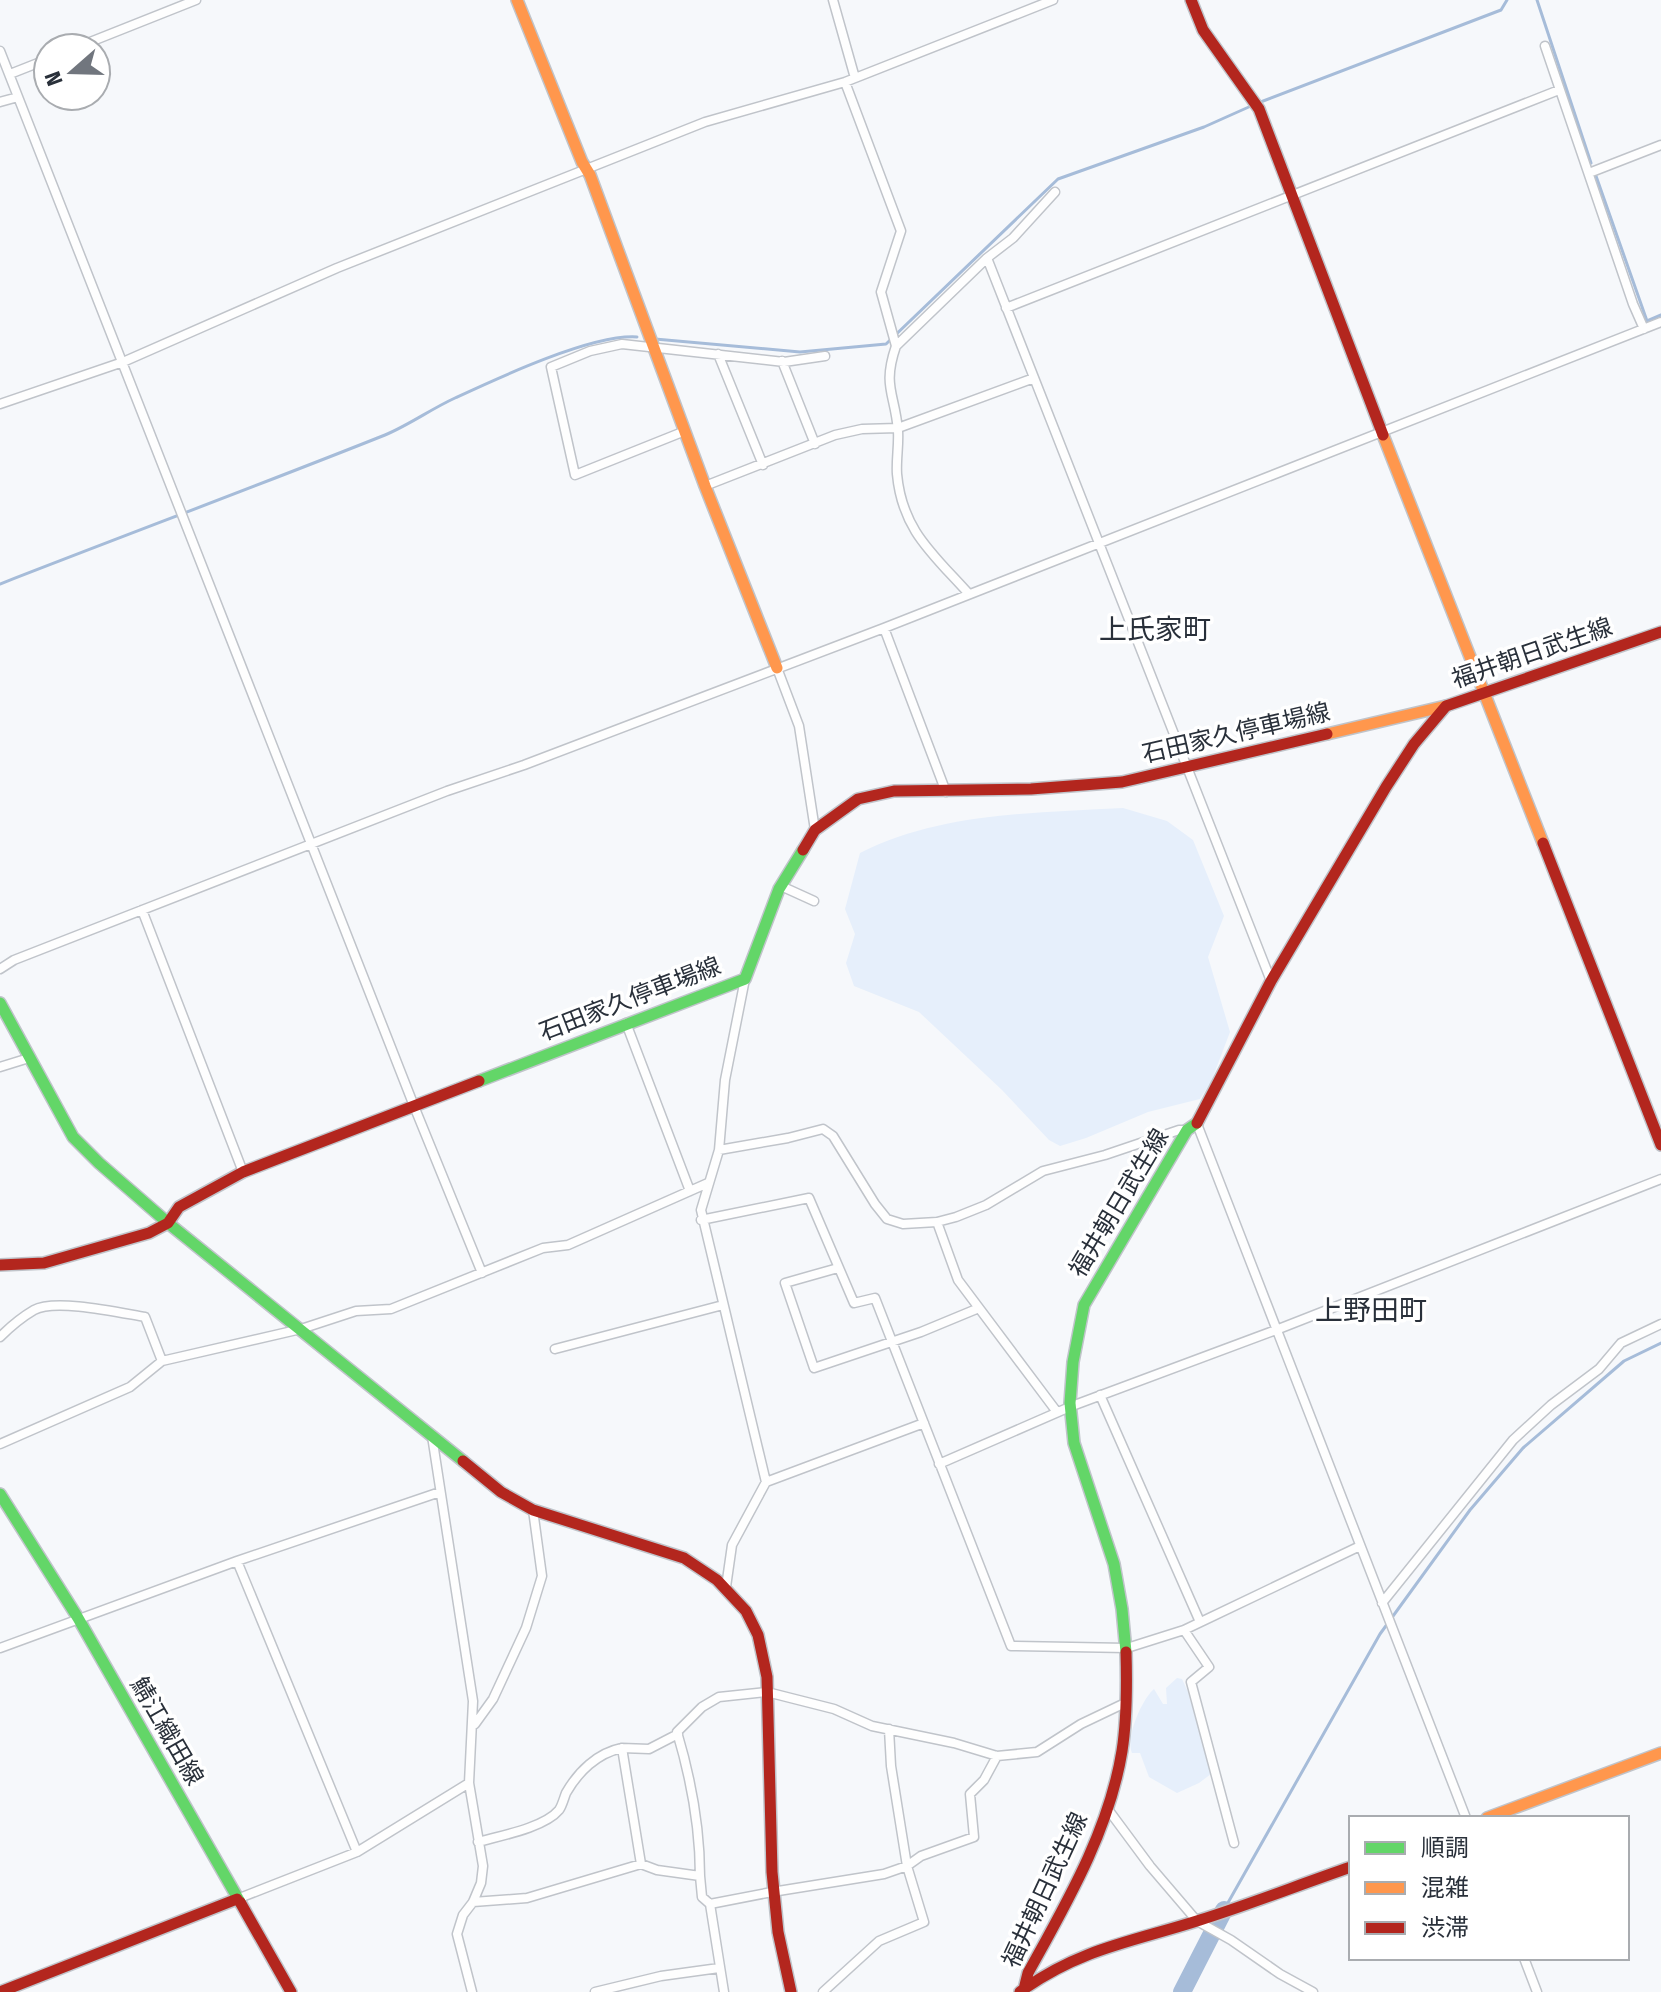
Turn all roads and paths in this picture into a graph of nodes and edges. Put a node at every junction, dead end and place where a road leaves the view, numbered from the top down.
1 (196, 0) edge
2 (517, 0) edge
3 (833, 0) edge
4 (1053, 0) edge
5 (1191, 0) edge
6 (112, 33) edge
7 (1545, 46) dead end
8 (0, 51) edge
9 (32, 65) edge
10 (10, 74) junction
11 (855, 78) junction
12 (845, 82) junction
13 (1559, 90) junction
14 (18, 97) junction
15 (0, 102) edge
16 (1661, 145) edge
17 (586, 168) junction
18 (1589, 173) junction
19 (1055, 192) dead end
20 (1291, 197) junction
21 (987, 258) junction
22 (1006, 308) junction
23 (1661, 322) edge
24 (1644, 329) junction
25 (894, 341) junction
26 (653, 347) junction
27 (718, 354) junction
28 (825, 356) dead end
29 (782, 361) junction
30 (123, 362) junction
31 (1034, 378) junction
32 (0, 404) edge
33 (898, 428) junction
34 (1382, 432) junction
35 (680, 433) dead end
36 (815, 444) junction
37 (763, 465) junction
38 (705, 486) junction
39 (1099, 544) junction
40 (968, 593) junction
41 (884, 628) junction
42 (1661, 632) edge
43 (777, 668) junction
44 (1483, 692) junction
45 (1446, 706) junction
46 (1186, 768) junction
47 (946, 792) junction
48 (815, 830) junction
49 (312, 844) junction
50 (781, 886) junction
51 (814, 901) dead end
52 (142, 910) junction
53 (0, 969) edge
54 (745, 979) junction
55 (1271, 981) junction
56 (0, 1003) edge
57 (626, 1023) junction
58 (29, 1058) junction
59 (0, 1067) edge
60 (414, 1106) junction
61 (1192, 1127) junction
62 (1661, 1145) edge
63 (719, 1150) junction
64 (243, 1172) junction
65 (1661, 1179) edge
66 (708, 1183) junction
67 (690, 1191) junction
68 (701, 1220) junction
69 (937, 1222) junction
70 (168, 1223) junction
71 (0, 1265) edge
72 (838, 1268) junction
73 (482, 1273) junction
74 (723, 1305) junction
75 (979, 1308) junction
76 (1661, 1324) edge
77 (301, 1329) junction
78 (1276, 1330) junction
79 (0, 1337) edge
80 (892, 1342) junction
81 (555, 1349) dead end
82 (162, 1361) junction
83 (1100, 1395) junction
84 (1072, 1406) junction
85 (1057, 1412) junction
86 (924, 1423) junction
87 (431, 1435) junction
88 (0, 1444) edge
89 (939, 1464) junction
90 (766, 1482) junction
91 (440, 1492) junction
92 (0, 1494) edge
93 (533, 1510) junction
94 (1360, 1546) junction
95 (237, 1561) junction
96 (726, 1587) junction
97 (1382, 1603) junction
98 (78, 1618) junction
99 (1200, 1622) junction
100 (1184, 1630) junction
101 (0, 1648) edge
102 (1127, 1648) junction
103 (767, 1692) junction
104 (1125, 1703) junction
105 (472, 1728) junction
106 (889, 1729) junction
107 (678, 1734) junction
108 (622, 1748) junction
109 (1661, 1753) edge
110 (997, 1756) junction
111 (469, 1783) junction
112 (1107, 1808) junction
113 (1465, 1816) edge
114 (1492, 1816) edge
115 (478, 1842) junction
116 (1234, 1843) dead end
117 (357, 1852) junction
118 (641, 1864) junction
119 (907, 1866) junction
120 (1349, 1868) edge
121 (700, 1876) junction
122 (772, 1892) junction
123 (237, 1899) junction
124 (473, 1902) junction
125 (710, 1904) junction
126 (1197, 1921) junction
127 (1525, 1960) edge
128 (719, 1968) junction
129 (1022, 1990) edge
130 (0, 1992) edge
131 (291, 1992) edge
132 (472, 1992) edge
133 (595, 1992) edge
134 (724, 1992) edge
135 (791, 1992) edge
136 (823, 1992) edge
137 (1313, 1992) edge
138 (1537, 1992) edge

1 - 6 street
2 - 17 street
3 - 11 street
4 - 11 street
5 - 20 street
7 - 13 street
8 - 10 street
9 - 10 street
10 - 14 street
11 - 12 street
12 - 17 street
12 - 25 street
13 - 18 street
13 - 20 street
14 - 15 street
14 - 30 street
16 - 18 street
17 - 26 street
17 - 30 street
18 - 24 street
19 - 21 street
20 - 22 street
20 - 34 street
21 - 22 street
21 - 25 street
22 - 31 street
23 - 24 street
24 - 34 street
25 - 33 street
26 - 27 street
26 - 35 street
26 - 38 street
27 - 29 street
27 - 37 street
28 - 29 street
29 - 36 street
30 - 32 street
30 - 49 street
31 - 33 street
31 - 39 street
33 - 36 street
33 - 40 street
34 - 39 street
34 - 44 street
36 - 37 street
37 - 38 street
38 - 43 street
39 - 40 street
39 - 46 street
40 - 41 street
41 - 43 street
41 - 47 street
42 - 44 street, 福井朝日武生線
43 - 48 street
43 - 49 street
44 - 45 street, 福井朝日武生線
44 - 62 street
45 - 46 street, 石田家久停車場線
45 - 55 street, 福井朝日武生線
46 - 47 street, 石田家久停車場線
46 - 55 street
47 - 48 street, 石田家久停車場線
48 - 50 street, 石田家久停車場線
49 - 52 street
49 - 60 street
50 - 51 street
50 - 54 street, 石田家久停車場線
52 - 53 street
52 - 64 street
54 - 57 street, 石田家久停車場線
54 - 63 street
55 - 61 street, 福井朝日武生線
56 - 58 street
57 - 60 street, 石田家久停車場線
57 - 67 street
58 - 59 street
58 - 70 street
60 - 64 street, 石田家久停車場線
60 - 73 street
61 - 69 street
61 - 78 street
61 - 84 street, 福井朝日武生線
63 - 66 street
63 - 69 street
64 - 70 street, 石田家久停車場線
65 - 78 street
66 - 67 street
66 - 68 street
67 - 73 street
68 - 72 street
68 - 74 street
69 - 75 street
70 - 71 street, 石田家久停車場線
70 - 77 street
72 - 80 street
72 - 80 street
73 - 77 street
74 - 81 street
74 - 90 street
75 - 80 street
75 - 85 street
76 - 97 street
77 - 82 street
77 - 87 street
78 - 83 street
78 - 94 street
79 - 82 street
80 - 86 street
82 - 88 street
83 - 84 street
83 - 99 street
84 - 85 street
84 - 102 street, 福井朝日武生線
85 - 89 street
86 - 89 street
86 - 90 street
87 - 91 street
87 - 93 street
89 - 102 street
90 - 96 street
91 - 95 street
91 - 105 street
92 - 98 street, 鯖江織田線
93 - 96 street
93 - 105 street
94 - 97 street
94 - 99 street
95 - 98 street
95 - 117 street
96 - 103 street
97 - 113 street
98 - 101 street
98 - 123 street, 鯖江織田線
99 - 100 street
100 - 102 street
100 - 116 street
102 - 104 street, 福井朝日武生線
103 - 106 street
103 - 107 street
103 - 122 street
104 - 110 street
104 - 112 street, 福井朝日武生線
105 - 111 street
106 - 110 street
106 - 119 street
107 - 108 street
107 - 121 street
108 - 115 street
108 - 118 street
109 - 114 street
110 - 119 street
111 - 115 street
111 - 117 street
112 - 126 street
112 - 129 street, 福井朝日武生線
115 - 124 street
117 - 123 street
118 - 121 street
118 - 124 street
119 - 122 street
119 - 136 street
120 - 126 street
121 - 125 street
122 - 125 street
122 - 135 street
123 - 130 street
123 - 131 street, 鯖江織田線
124 - 132 street
125 - 128 street
126 - 129 street
126 - 137 street
127 - 138 street
128 - 133 street
128 - 134 street

